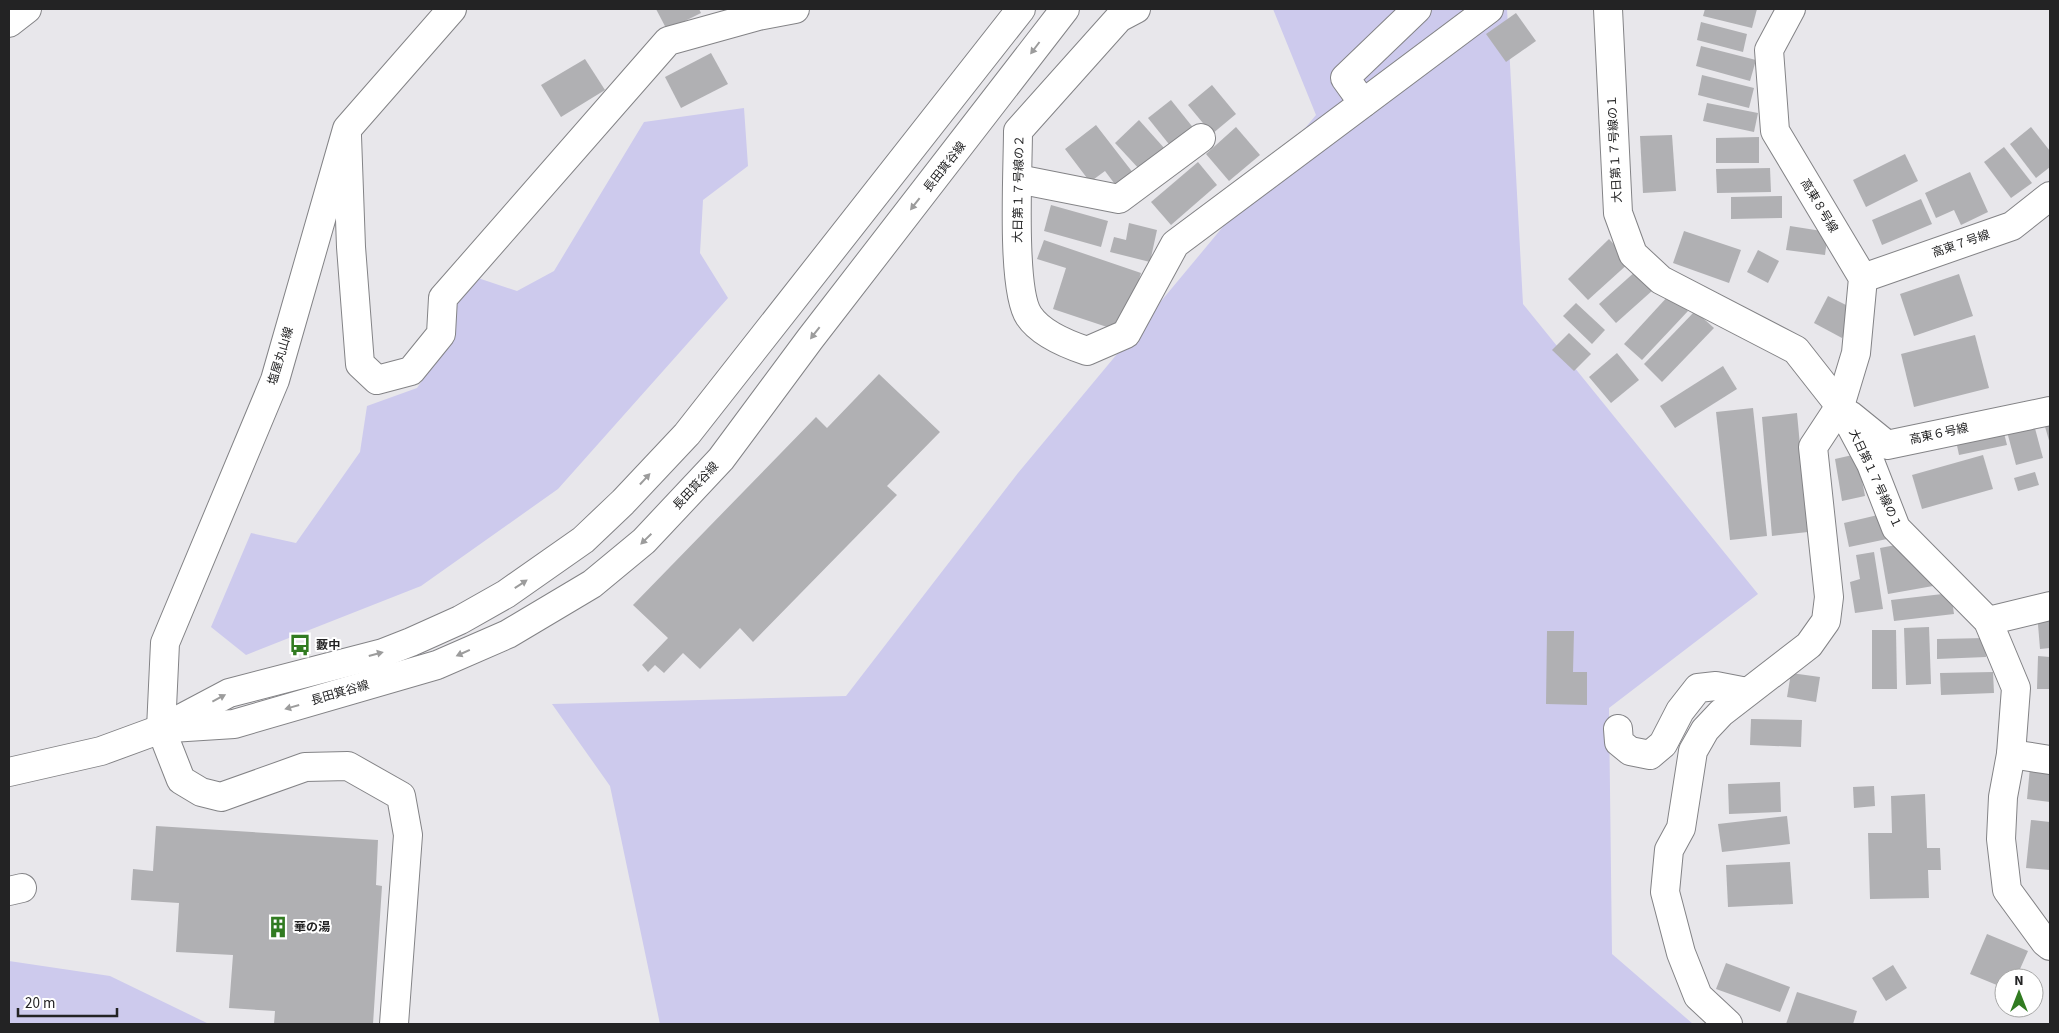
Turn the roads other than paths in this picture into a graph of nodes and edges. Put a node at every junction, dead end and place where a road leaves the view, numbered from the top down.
1 (27, 9) edge
2 (452, 9) edge
3 (795, 9) edge
4 (1021, 9) edge
5 (1065, 9) edge
6 (1136, 9) edge
7 (1417, 9) edge
8 (1489, 9) edge
9 (1608, 9) edge
10 (1791, 9) edge
11 (758, 12) edge
12 (9, 23) edge
13 (1363, 103) junction
14 (347, 129) junction
15 (1201, 138) dead end
16 (1018, 179) junction
17 (2050, 196) edge
18 (1864, 278) junction
19 (1840, 406) junction
20 (2050, 411) edge
21 (2050, 606) edge
22 (1988, 621) junction
23 (1747, 692) junction
24 (161, 729) junction
25 (1618, 729) dead end
26 (2011, 754) junction
27 (2050, 760) edge
28 (9, 772) edge
29 (2050, 946) edge
30 (394, 1024) edge
31 (1728, 1024) edge

1 - 12 street
2 - 14 street, 塩屋丸山線
3 - 11 street
24 -> 4 street, 長田箕谷線
5 -> 24 street, 長田箕谷線
6 - 16 street, 大日第１７号線の２
7 - 13 street
8 - 13 street
9 - 19 street, 大日第１７号線の１
10 - 18 street, 高東８号線
11 - 14 street
13 - 16 street, 大日第１７号線の２
14 - 24 street, 塩屋丸山線
15 - 16 street
17 - 18 street, 高東７号線
18 - 19 street
19 - 20 street, 高東６号線
19 - 22 street, 大日第１７号線の１
19 - 23 street
21 - 22 street
22 - 26 street, 大日第１７号線の１
23 - 25 street
23 - 31 street
24 - 28 street, 長田箕谷線
24 - 30 street
26 - 27 street
26 - 29 street, 大日第１７号線の１

